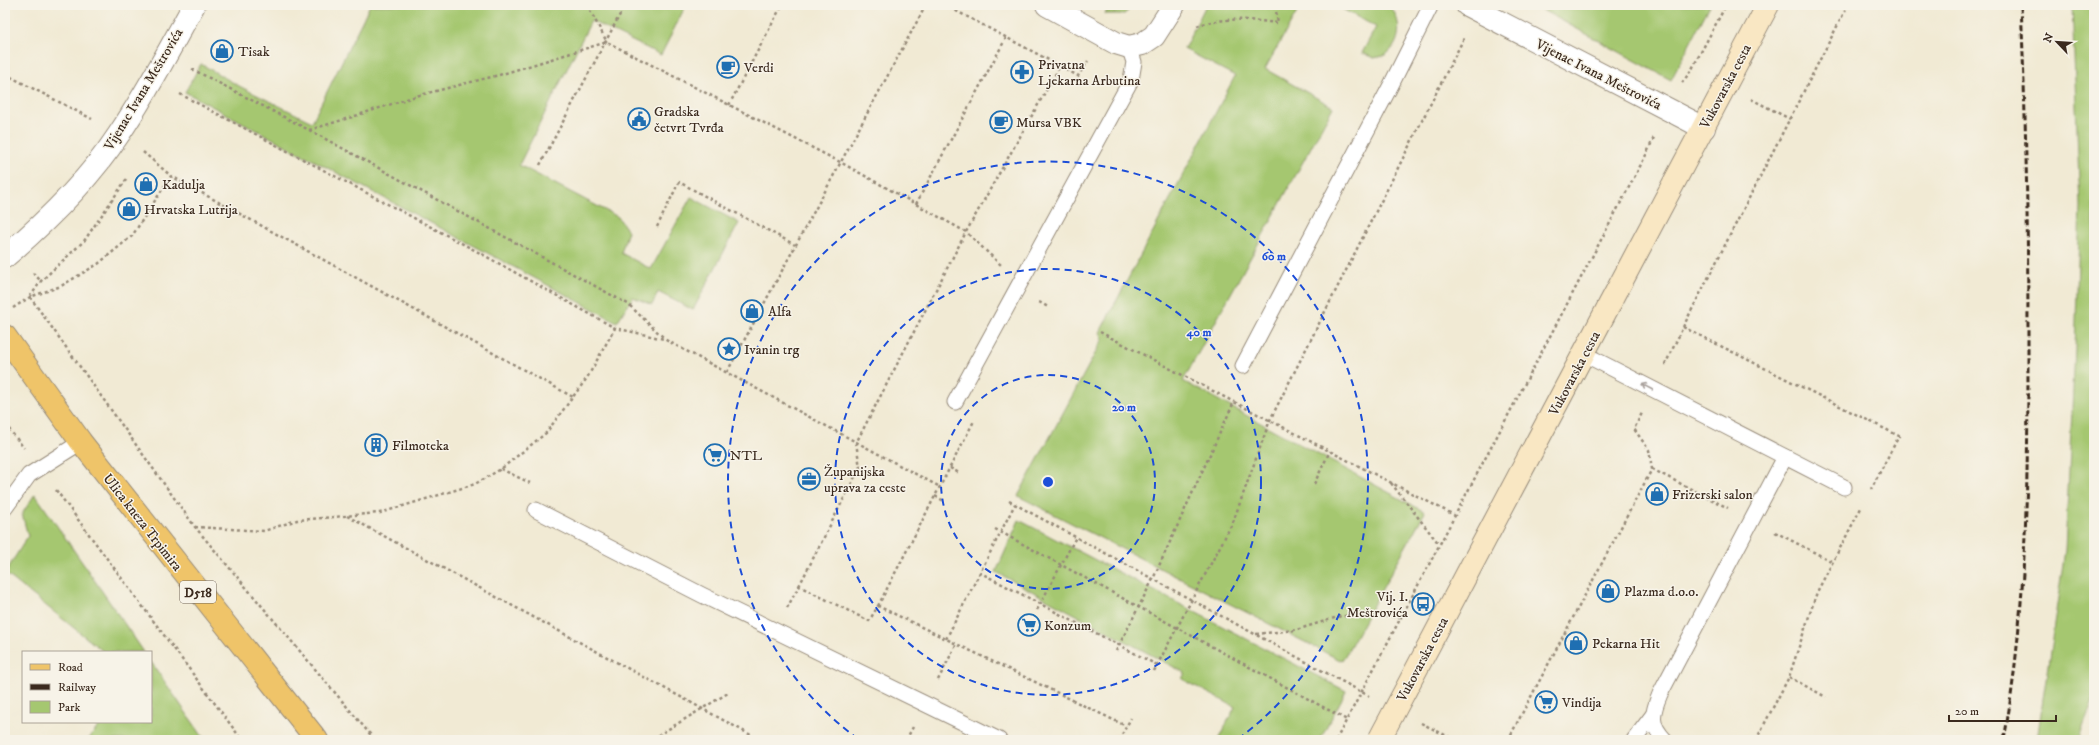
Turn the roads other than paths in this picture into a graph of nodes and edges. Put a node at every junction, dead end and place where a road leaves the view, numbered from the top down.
1 (194, 5) edge
2 (1047, 5) edge
3 (1174, 5) edge
4 (1431, 5) edge
5 (1467, 5) edge
6 (1768, 5) edge
7 (1499, 13) edge
8 (1129, 47) junction
9 (1704, 128) junction
10 (5, 257) edge
11 (5, 336) edge
12 (1584, 354) junction
13 (1243, 366) dead end
14 (954, 402) dead end
15 (81, 442) junction
16 (1785, 457) junction
17 (1844, 487) dead end
18 (5, 508) edge
19 (536, 510) dead end
20 (1652, 715) junction
21 (317, 740) edge
22 (999, 740) edge
23 (1379, 740) edge
24 (1634, 740) edge
25 (1665, 740) edge

1 - 10 street, Vijenac Ivana Meštrovića
2 - 8 street
3 - 8 street
4 - 13 lane
5 - 7 street, Vijenac Ivana Meštrovića
6 - 9 main road, Vukovarska cesta
7 - 9 street, Vijenac Ivana Meštrovića
8 - 14 lane
9 - 12 main road, Vukovarska cesta
11 - 15 main road, Ulica kneza Trpimira / D518
16 -> 12 lane
12 - 23 main road, Vukovarska cesta
15 - 18 lane
15 - 21 main road, Ulica kneza Trpimira / D518
16 - 17 lane
16 - 20 lane
19 - 22 lane
20 - 24 lane
20 - 25 lane

